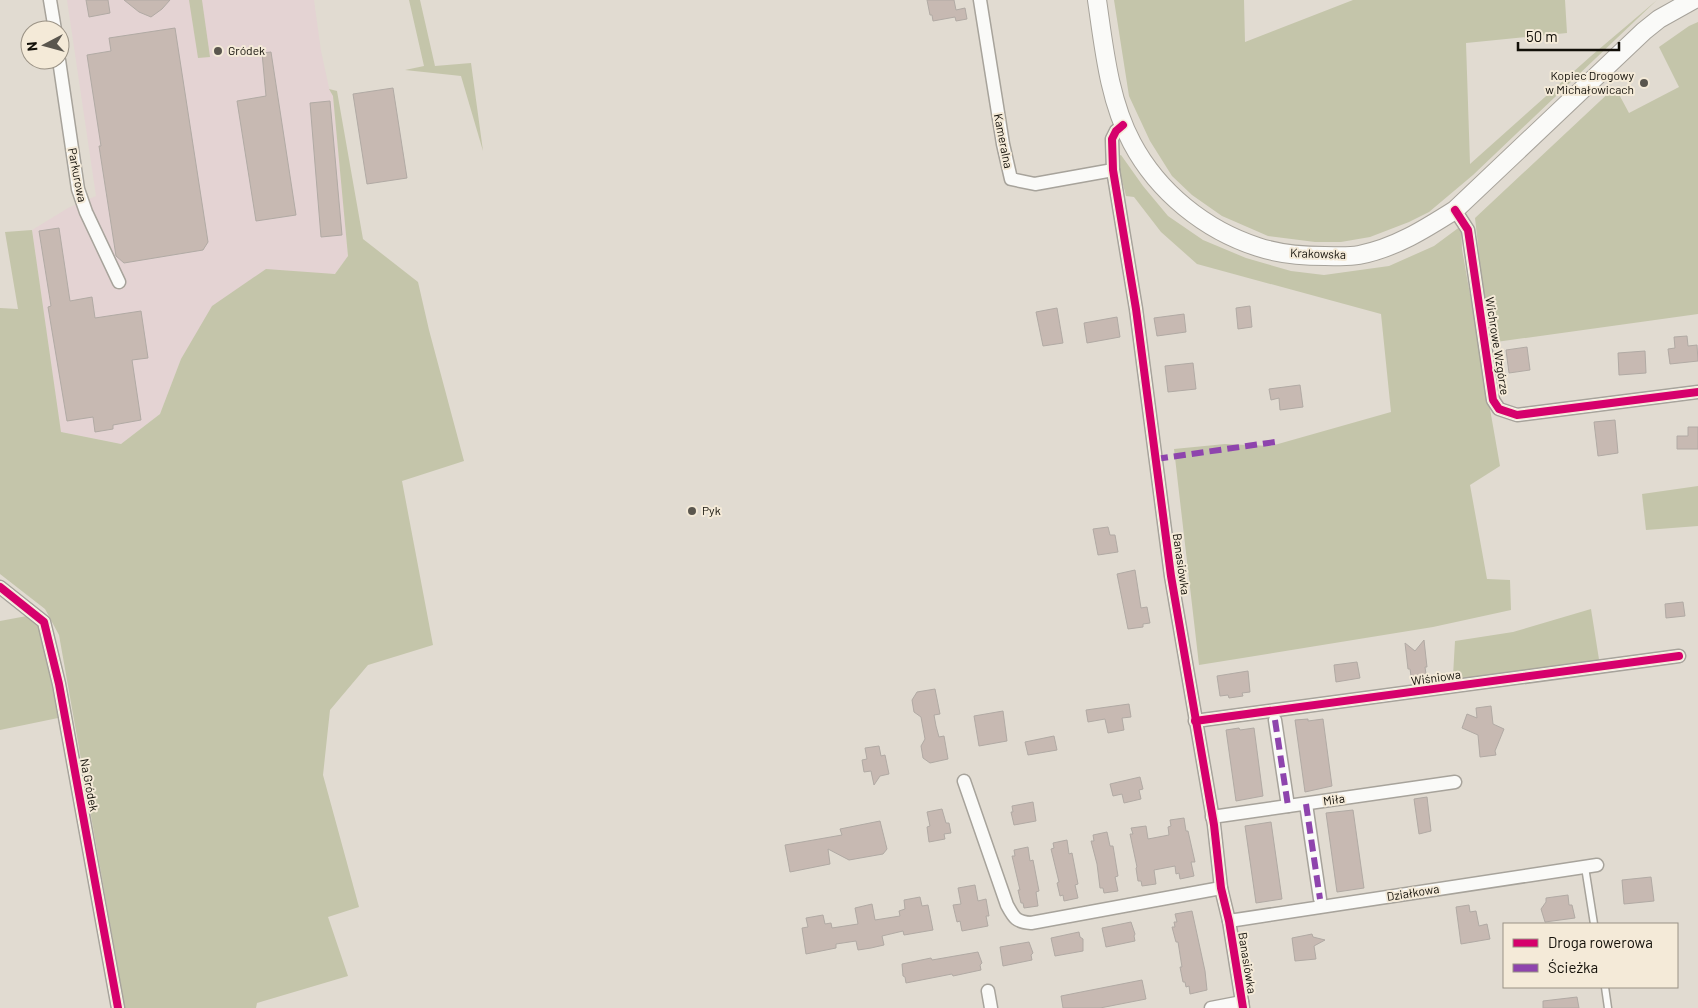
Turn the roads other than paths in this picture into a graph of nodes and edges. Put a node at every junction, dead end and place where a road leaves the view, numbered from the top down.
1 (50, 0) edge
2 (980, 0) edge
3 (1097, 0) edge
4 (1693, 0) edge
5 (53, 20) edge
6 (60, 70) edge
7 (1123, 125) junction
8 (1113, 170) junction
9 (1455, 210) junction
10 (119, 282) dead end
11 (1698, 392) edge
12 (0, 587) edge
13 (1679, 656) dead end
14 (1275, 720) dead end
15 (1195, 721) junction
16 (964, 781) dead end
17 (1455, 782) dead end
18 (1306, 804) junction
19 (1288, 806) junction
20 (1212, 817) junction
21 (1591, 866) joint
22 (1221, 888) junction
23 (1320, 899) dead end
24 (1229, 921) junction
25 (1594, 923) edge
26 (1605, 988) edge
27 (988, 991) dead end
28 (1242, 1005) edge
29 (118, 1008) edge
30 (991, 1008) edge
31 (1211, 1008) edge
32 (1608, 1008) edge

1 - 5 street
2 - 8 street, Kameralna
3 - 7 main road, Krakowska
4 - 9 main road, Krakowska
6 - 10 street, Parkurowa
7 - 8 street, Banasiówka
7 - 9 main road, Krakowska
8 - 15 street, Banasiówka
9 - 11 street, Wichrowe Wzgórze
12 - 29 street, Na Gródek
13 - 15 street, Wiśniowa
14 - 19 street
15 - 20 street, Banasiówka
16 - 22 street
17 - 18 street, Miła
18 - 19 street, Miła
18 - 23 street
19 - 20 street, Miła
20 - 22 street, Banasiówka
21 - 24 street, Działkowa
21 - 25 lane
22 - 24 street, Banasiówka
24 - 28 street, Banasiówka
26 - 32 lane
27 - 30 street
28 - 31 street

